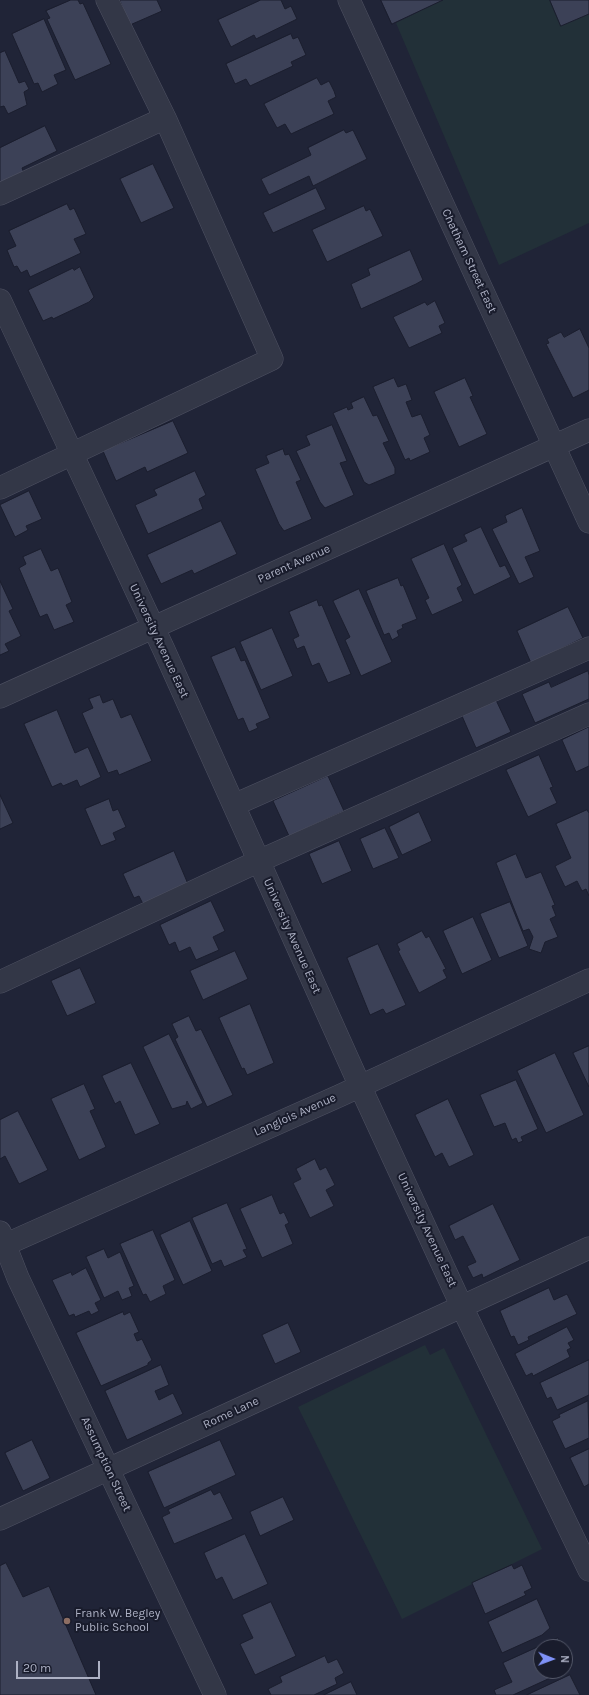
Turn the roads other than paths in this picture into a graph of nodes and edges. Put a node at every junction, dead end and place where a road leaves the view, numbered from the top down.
1 (107, 0) edge
2 (349, 0) edge
3 (165, 118) junction
4 (0, 194) edge
5 (0, 300) edge
6 (589, 430) edge
7 (554, 446) junction
8 (72, 455) junction
9 (0, 488) edge
10 (589, 522) edge
11 (153, 627) junction
12 (589, 648) edge
13 (0, 697) edge
14 (589, 714) edge
15 (234, 805) junction
16 (259, 861) junction
17 (589, 980) edge
18 (0, 982) edge
19 (360, 1086) junction
20 (2, 1241) edge
21 (589, 1248) edge
22 (462, 1307) junction
23 (108, 1469) junction
24 (0, 1519) edge
25 (589, 1570) edge
26 (215, 1695) edge

1 - 3 street
2 - 7 street, Chatham Street East
3 - 4 street
3 - 8 street
5 - 8 street, University Avenue East
6 - 7 street, Parent Avenue
7 - 10 street, Chatham Street East
7 - 11 street, Parent Avenue
8 - 9 street
8 - 11 street, University Avenue East
11 - 13 street, Parent Avenue
11 - 15 street, University Avenue East
12 - 15 street
14 - 16 street
15 - 16 street, University Avenue East
16 - 18 street
16 - 19 street, University Avenue East
17 - 19 street, Langlois Avenue
19 - 20 street, Langlois Avenue
19 - 22 street, University Avenue East
20 - 23 street, Assumption Street
21 - 22 street, Rome Lane
22 - 23 street, Rome Lane
22 - 25 street, University Avenue East
23 - 24 street, Rome Lane
23 - 26 street, Assumption Street

